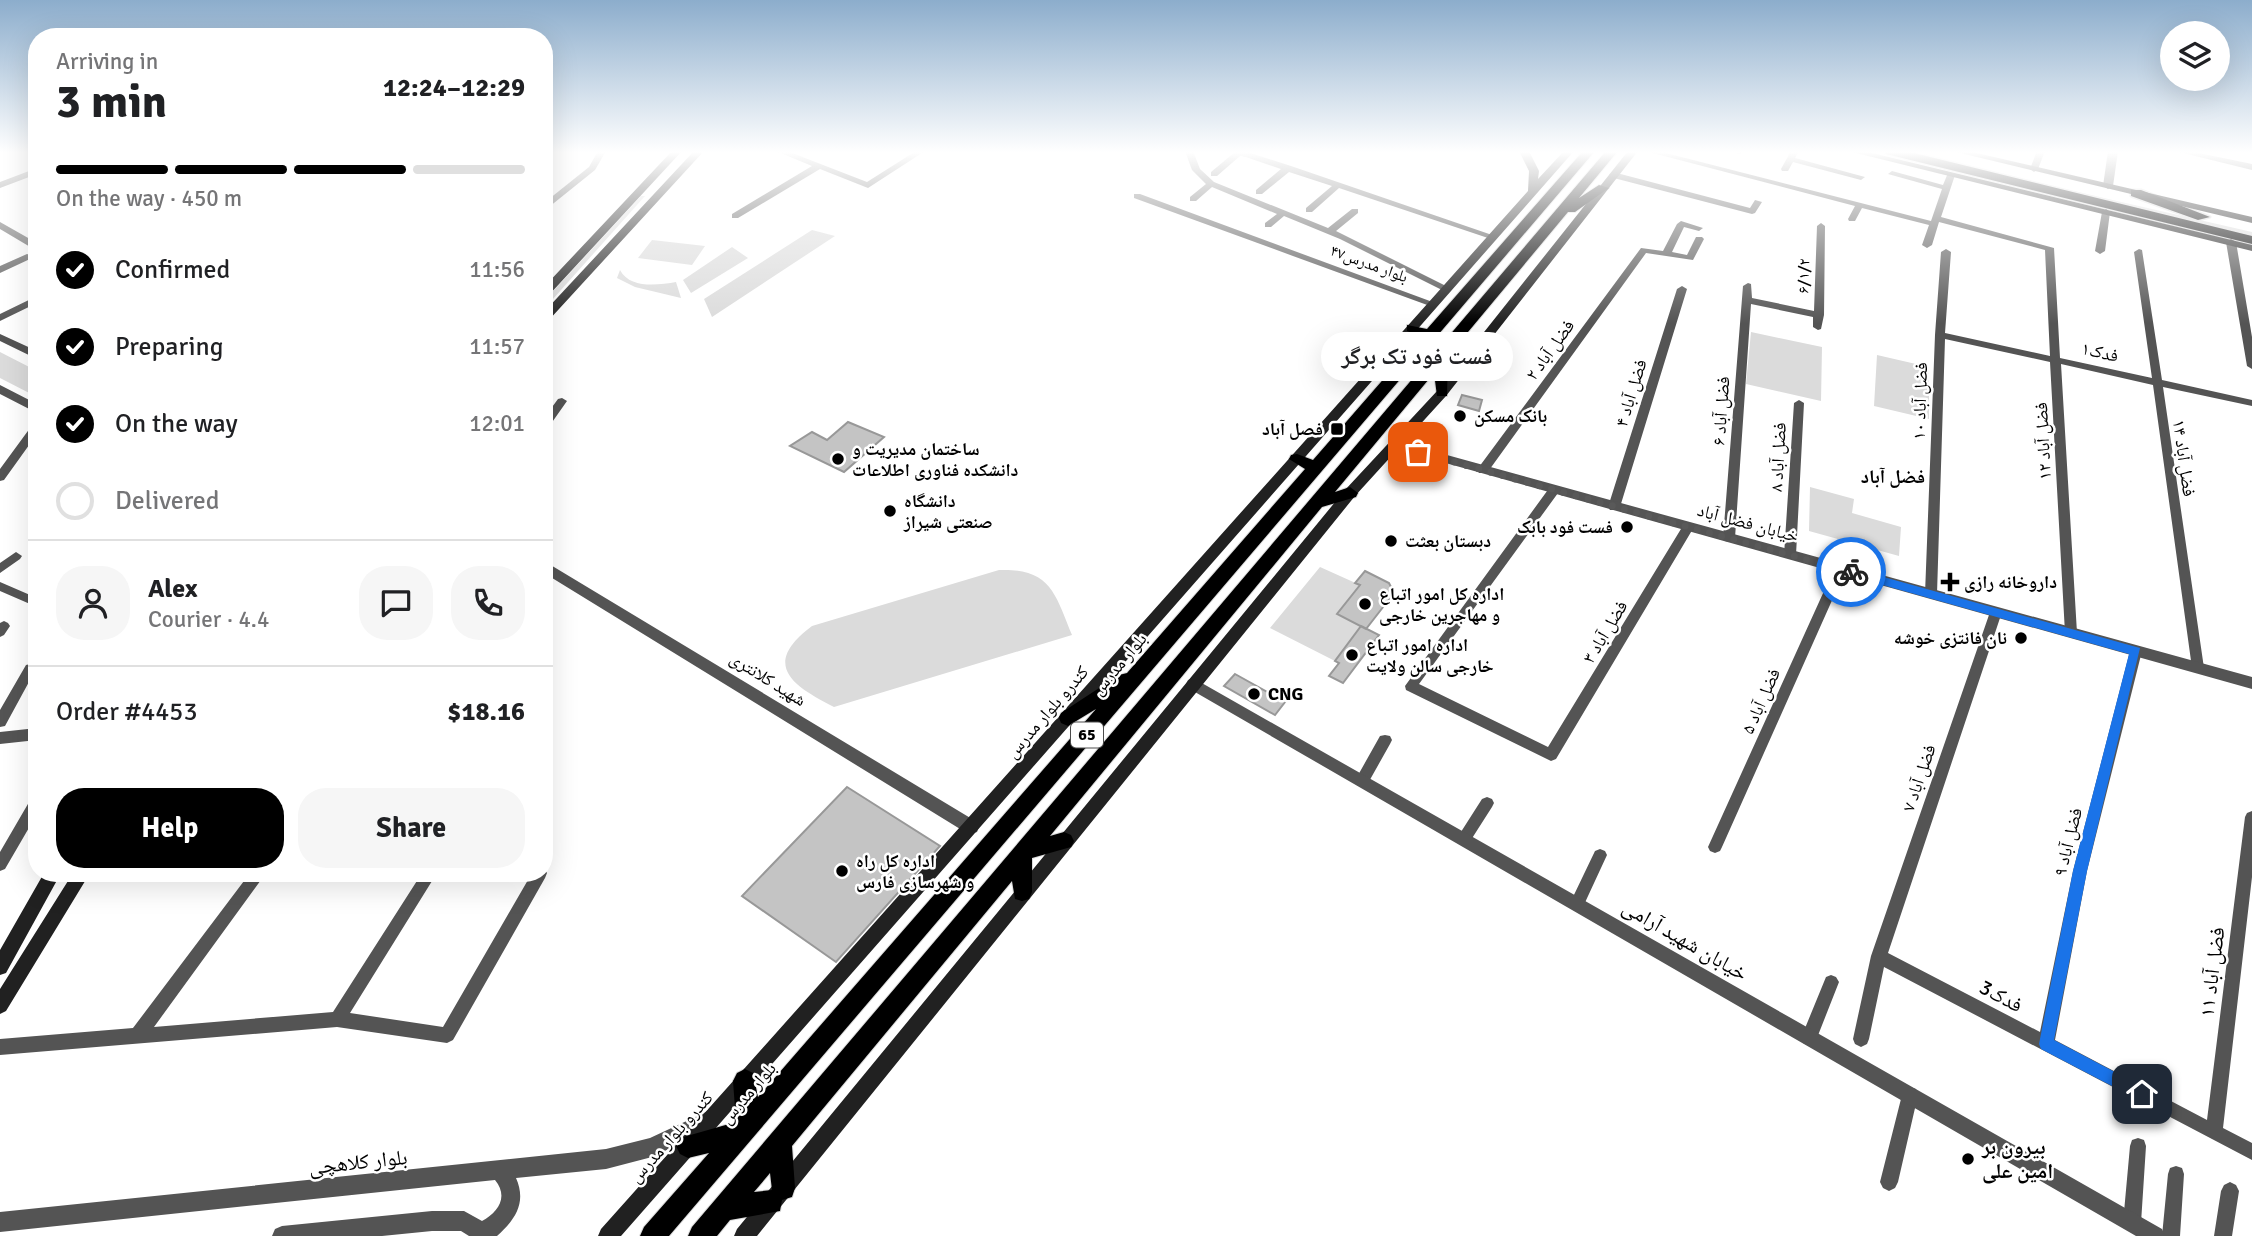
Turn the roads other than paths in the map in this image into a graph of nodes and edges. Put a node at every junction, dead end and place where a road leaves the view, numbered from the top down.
1 (623, 209) edge
2 (646, 209) edge
3 (747, 209) edge
4 (1172, 209) edge
5 (1272, 209) edge
6 (1409, 209) edge
7 (1516, 209) edge
8 (1539, 209) edge
9 (1563, 209) edge
10 (1570, 209) edge
11 (1586, 209) edge
12 (1725, 209) edge
13 (1858, 209) edge
14 (1892, 209) edge
15 (1939, 209) edge
16 (2092, 209) edge
17 (2125, 209) edge
18 (2168, 209) edge
19 (2180, 209) edge
20 (2203, 209) edge
21 (1355, 211) dead end
22 (1752, 211) edge
23 (2106, 212) junction
24 (1283, 213) junction
25 (735, 216) dead end
26 (2204, 217) junction
27 (1852, 219) dead end
28 (1553, 220) junction
29 (2252, 220) edge
30 (1935, 221) junction
31 (0, 225) edge
32 (1268, 225) dead end
33 (1821, 226) dead end
34 (2252, 229) edge
35 (1329, 232) junction
36 (1519, 232) junction
37 (1699, 233) joint
38 (1491, 236) junction
39 (1538, 239) junction
40 (2252, 240) edge
41 (28, 242) edge
42 (2231, 243) junction
43 (1927, 245) dead end
44 (2252, 248) edge
45 (1644, 250) joint
46 (2100, 251) dead end
47 (1667, 252) junction
48 (1946, 252) dead end
49 (2139, 252) dead end
50 (27, 257) dead end
51 (0, 270) edge
52 (553, 283) edge
53 (1748, 286) dead end
54 (1447, 289) junction
55 (1682, 289) dead end
56 (1746, 300) junction
57 (28, 304) edge
58 (1433, 304) junction
59 (553, 309) edge
60 (1819, 315) junction
61 (0, 318) edge
62 (1818, 327) dead end
63 (1412, 328) junction
64 (1430, 335) junction
65 (1940, 335) junction
66 (0, 337) edge
67 (28, 351) edge
68 (1441, 354) junction
69 (2056, 360) junction
70 (2252, 366) edge
71 (2155, 382) junction
72 (0, 389) edge
73 (1442, 393) junction
74 (562, 401) dead end
75 (1799, 403) dead end
76 (2252, 403) edge
77 (28, 404) edge
78 (553, 414) edge
79 (28, 438) edge
80 (1396, 446) junction
81 (1297, 458) junction
82 (1316, 468) junction
83 (1483, 470) junction
84 (0, 477) edge
85 (1554, 490) junction
86 (1350, 493) junction
87 (1318, 503) junction
88 (1614, 507) junction
89 (1688, 527) junction
90 (1729, 538) junction
91 (1790, 555) junction
92 (16, 556) dead end
93 (0, 569) edge
94 (1840, 569) junction
95 (553, 572) edge
96 (0, 586) edge
97 (1931, 594) junction
98 (28, 599) edge
99 (1996, 612) junction
100 (2071, 633) junction
101 (2136, 651) junction
102 (1143, 668) junction
103 (2198, 668) junction
104 (28, 673) edge
105 (2252, 683) edge
106 (1193, 684) junction
107 (1068, 718) junction
108 (0, 722) edge
109 (28, 735) edge
110 (0, 738) edge
111 (1385, 740) dead end
112 (1362, 780) junction
113 (1487, 803) dead end
114 (28, 817) edge
115 (2252, 817) edge
116 (971, 827) junction
117 (1464, 839) junction
118 (1064, 841) junction
119 (1715, 847) dead end
120 (1023, 852) junction
121 (1600, 855) dead end
122 (0, 865) edge
123 (48, 882) edge
124 (76, 882) edge
125 (252, 882) edge
126 (424, 882) edge
127 (535, 882) edge
128 (1022, 892) junction
129 (1577, 904) junction
130 (1879, 956) junction
131 (0, 967) edge
132 (1831, 982) dead end
133 (0, 1005) edge
134 (337, 1019) junction
135 (137, 1036) junction
136 (1810, 1038) junction
137 (1861, 1039) dead end
138 (2046, 1044) junction
139 (0, 1047) edge
140 (746, 1081) junction
141 (1910, 1095) junction
142 (712, 1118) junction
143 (745, 1129) junction
144 (2214, 1132) junction
145 (780, 1142) junction
146 (688, 1146) junction
147 (2138, 1146) dead end
148 (2252, 1152) edge
149 (499, 1169) junction
150 (2176, 1174) dead end
151 (1889, 1182) dead end
152 (2230, 1191) dead end
153 (777, 1195) junction
154 (724, 1209) junction
155 (0, 1222) edge
156 (2132, 1223) junction
157 (484, 1234) edge
158 (282, 1236) edge
159 (608, 1236) edge
160 (653, 1236) edge
161 (701, 1236) edge
162 (744, 1236) edge
163 (2155, 1236) edge
164 (2171, 1236) edge
165 (2223, 1236) edge

1 - 52 main road
2 - 59 main road
3 - 25 street
4 - 58 street, بلوار مدرس۴۷
5 - 24 street
6 - 38 street
7 - 38 main road, کندرو بلوار مدرس
8 - 36 main road, بلوار مدرس / 65
9 - 28 main road, 65
10 - 28 main road
11 - 73 main road
12 - 22 street
13 - 27 street
14 - 30 street
15 - 30 street
16 - 23 main road
17 - 40 highway
18 - 26 highway
19 - 26 highway
20 - 29 main road
21 - 35 street
23 - 42 main road
23 - 46 street
24 - 32 street
24 - 35 street
26 - 34 highway
28 - 39 main road, 65
30 - 43 street
30 - 69 street, فضل آباد ۱۲
31 - 41 street
33 - 60 street, ۶/۱/۲
35 - 54 street
36 - 39 main road
36 - 64 main road, بلوار مدرس / 65
37 - 47 street
37 - 47 street
38 - 54 main road, کندرو بلوار مدرس
39 - 68 main road, 65
42 - 44 main road
42 - 70 street
45 - 47 street
45 - 83 street, فضل آباد ۲
48 - 65 street, فضل آباد ۱۰
49 - 71 street, فضل آباد ۱۴
50 - 51 street
53 - 56 street, فضل آباد ۶
54 - 58 main road, کندرو بلوار مدرس
55 - 88 street, فضل آباد ۴
56 - 60 street
56 - 90 street, فضل آباد ۶
57 - 61 street
58 - 63 main road, کندرو بلوار مدرس
60 - 62 street, ۶/۱/۲
63 - 64 main road
63 - 81 main road, کندرو بلوار مدرس
64 - 82 main road, بلوار مدرس / 65
65 - 69 street, فدک۱
65 - 97 street, فضل آباد ۱۰
66 - 67 street
68 - 73 main road
68 - 87 main road, 65
69 - 71 street, فدک۱
69 - 100 street, فضل آباد ۱۲
71 - 76 street, فدک۱
71 - 103 street, فضل آباد ۱۴
72 - 77 street
73 - 80 main road
74 - 78 street
75 - 91 street, فضل آباد ۸
79 - 84 street
80 - 83 street, خیابان فضل آباد
80 - 86 main road
81 - 82 main road
81 - 107 main road, کندرو بلوار مدرس
82 - 102 main road, بلوار مدرس / 65
83 - 85 street, خیابان فضل آباد
85 - 88 street, خیابان فضل آباد
85 - 89 street, فضل آباد ۳
86 - 87 main road
86 - 106 main road
87 - 120 main road, 65
88 - 89 street, خیابان فضل آباد
89 - 90 street, خیابان فضل آباد
90 - 91 street, خیابان فضل آباد
91 - 94 street, خیابان فضل آباد
92 - 93 street
94 - 97 street, خیابان فضل آباد
94 - 119 street, فضل آباد ۵
95 - 116 street, شهید کلانتری
96 - 98 street
97 - 99 street, خیابان فضل آباد
99 - 100 street, خیابان فضل آباد
99 - 130 street, فضل آباد ۷
100 - 101 street, خیابان فضل آباد
101 - 103 street, خیابان فضل آباد
101 - 138 street, فضل آباد ۹
102 - 107 main road
102 - 143 main road, بلوار مدرس / 65
103 - 105 street, خیابان فضل آباد
104 - 108 street
106 - 112 street, خیابان شهید آرامی
106 - 118 main road
107 - 116 main road, کندرو بلوار مدرس
109 - 110 street
111 - 112 street
112 - 117 street, خیابان شهید آرامی
113 - 117 street
114 - 122 street
115 - 144 street, فضل آباد ۱۱
116 - 140 main road, کندرو بلوار مدرس
117 - 129 street, خیابان شهید آرامی
118 - 120 main road
118 - 128 main road
120 - 128 main road
120 - 145 main road, 65
121 - 129 street
123 - 131 main road
124 - 133 main road
125 - 135 street
126 - 134 street
127 - 134 street
128 - 153 main road
129 - 136 street, خیابان شهید آرامی
130 - 137 street
130 - 138 street, فدک3
132 - 136 street
134 - 135 street
135 - 139 street
136 - 141 street, خیابان شهید آرامی
138 - 144 street, فدک3
140 - 142 main road, کندرو بلوار مدرس
140 - 143 main road
141 - 151 street
141 - 156 street, خیابان شهید آرامی
142 - 146 main road, کندرو بلوار مدرس
142 - 149 street, بلوار کلاهچی
143 - 146 main road
143 - 160 main road, بلوار مدرس / 65
144 - 148 street, فدک3
145 - 153 main road
145 - 154 main road, 65
146 - 159 main road, کندرو بلوار مدرس
147 - 156 street
149 - 155 street, بلوار کلاهچی
149 - 157 street
150 - 164 street
152 - 165 street
153 - 154 main road
153 - 162 main road
154 - 161 main road, 65
156 - 163 street, خیابان شهید آرامی
157 - 158 street

